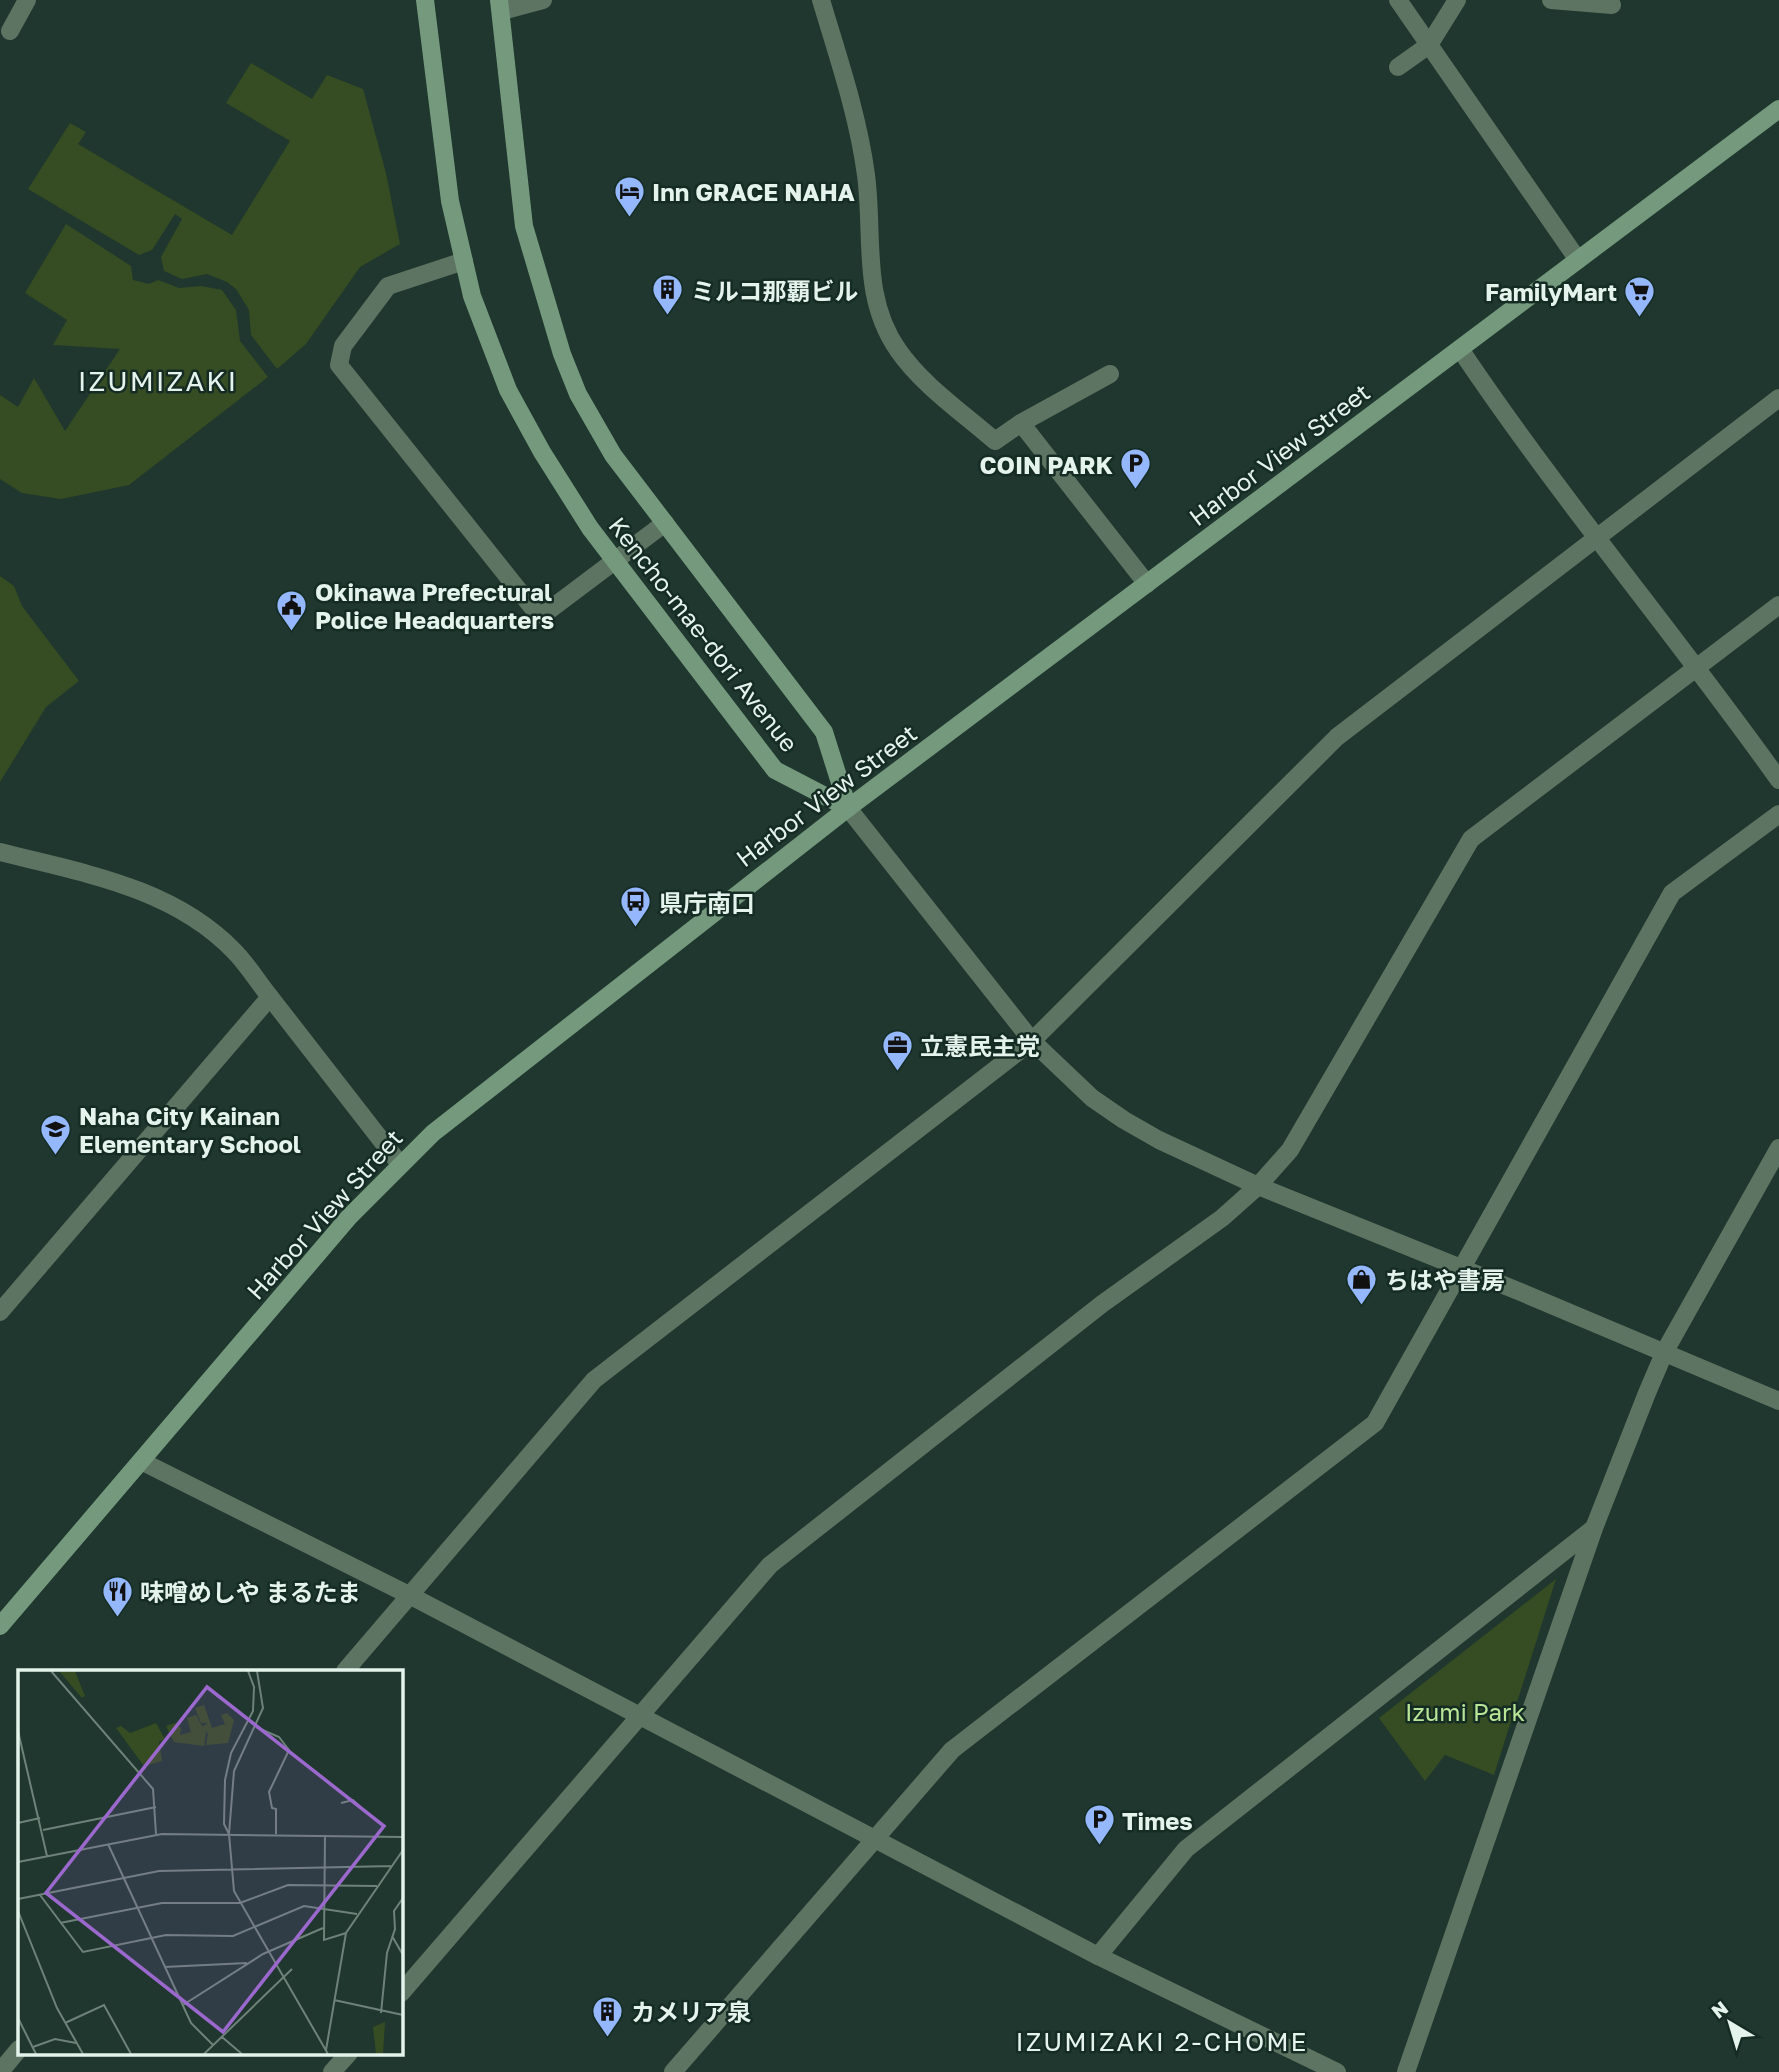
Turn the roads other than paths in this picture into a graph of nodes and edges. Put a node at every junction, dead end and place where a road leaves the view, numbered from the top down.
1 (27, 0) edge
2 (425, 0) edge
3 (543, 0) edge
4 (821, 0) edge
5 (1398, 0) edge
6 (1457, 0) edge
7 (1551, 0) edge
8 (501, 5) edge
9 (1612, 5) dead end
10 (10, 31) dead end
11 (1429, 45) junction
12 (1398, 67) dead end
13 (1779, 108) edge
14 (1577, 260) junction
15 (464, 261) junction
16 (1460, 349) junction
17 (1110, 374) dead end
18 (1779, 398) edge
19 (1021, 423) junction
20 (665, 523) junction
21 (1595, 539) junction
22 (615, 562) junction
23 (1147, 584) junction
24 (1779, 606) edge
25 (1699, 668) junction
26 (1779, 780) edge
27 (848, 808) junction
28 (1779, 814) edge
29 (0, 852) edge
30 (270, 997) junction
31 (1032, 1041) junction
32 (1779, 1148) edge
33 (399, 1163) junction
34 (1258, 1186) junction
35 (1462, 1268) junction
36 (0, 1312) edge
37 (1665, 1351) junction
38 (1779, 1401) edge
39 (141, 1461) junction
40 (1594, 1528) junction
41 (411, 1596) junction
42 (0, 1626) edge
43 (346, 1670) edge
44 (641, 1716) junction
45 (874, 1837) junction
46 (1098, 1956) junction
47 (402, 1992) edge
48 (18, 2050) edge
49 (348, 2054) edge
50 (0, 2072) edge
51 (332, 2072) edge
52 (673, 2072) edge
53 (1337, 2072) edge
54 (1406, 2072) edge

1 - 10 street
2 - 15 main road, Kencho-mae-dori Avenue
3 - 8 street
4 - 19 street
5 - 11 street
6 - 11 street
7 - 9 street
8 - 20 main road, Kencho-mae-dori Avenue
11 - 12 street
11 - 14 street
13 - 14 main road, Harbor View Street
14 - 16 main road, Harbor View Street
15 - 22 main road, Kencho-mae-dori Avenue
15 - 22 street
16 - 21 street
16 - 23 main road, Harbor View Street
17 - 19 street
18 - 21 street
19 - 23 street
20 - 22 street
20 - 27 main road, Kencho-mae-dori Avenue
21 - 25 street
21 - 31 street
22 - 27 main road, Kencho-mae-dori Avenue
23 - 27 main road, Harbor View Street
24 - 25 street
25 - 26 street
25 - 34 street
27 - 31 street
27 - 33 main road, Harbor View Street
28 - 35 street
29 - 30 street
30 - 33 street
30 - 36 street
31 - 34 street
31 - 41 street
32 - 37 street
33 - 39 main road, Harbor View Street
34 - 35 street
34 - 44 street
35 - 37 street
35 - 45 street
37 - 38 street
37 - 40 street
39 - 41 street
39 - 42 main road, Harbor View Street
40 - 46 street
40 - 54 street
41 - 43 street
41 - 44 street
44 - 45 street
44 - 47 street
45 - 46 street
45 - 52 street
46 - 53 street
48 - 50 street
49 - 51 street

